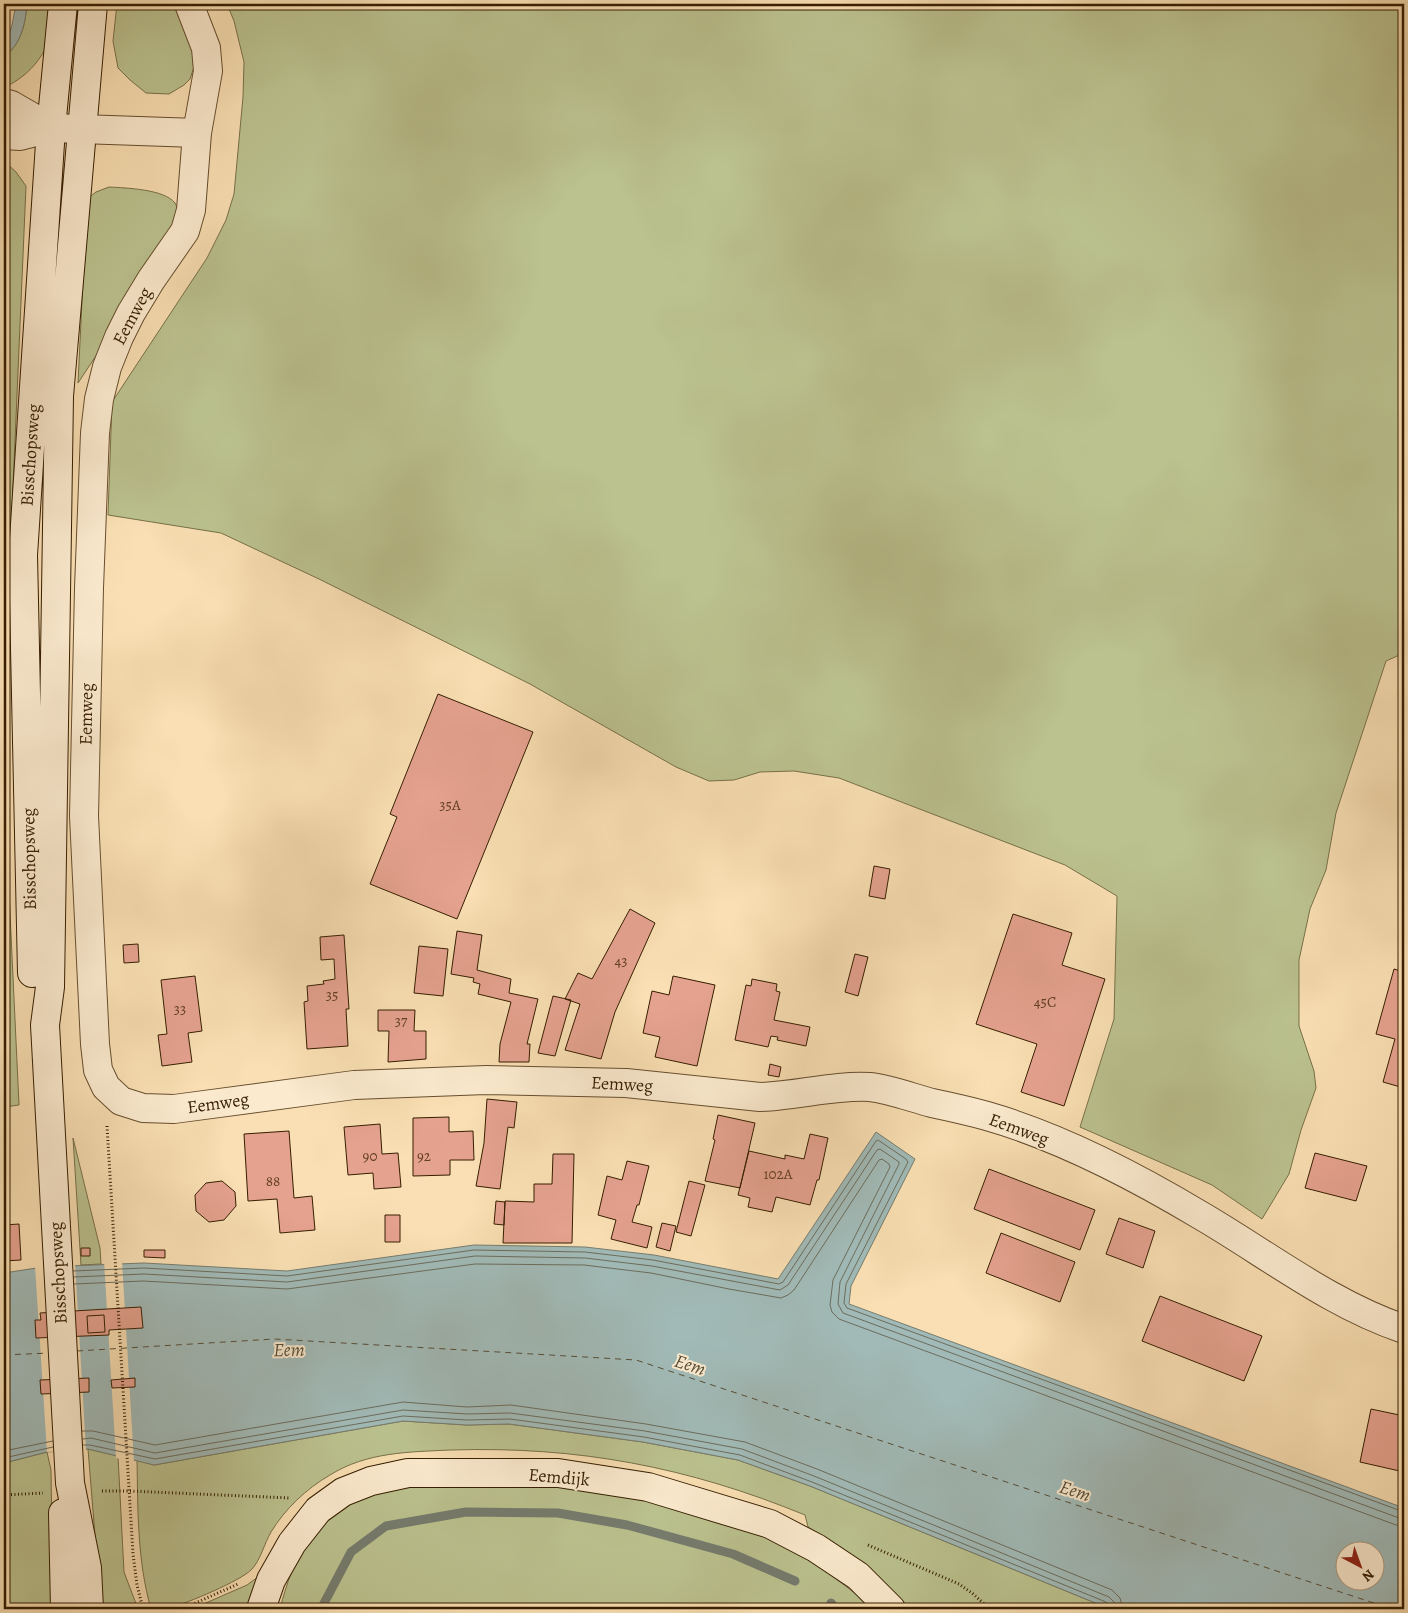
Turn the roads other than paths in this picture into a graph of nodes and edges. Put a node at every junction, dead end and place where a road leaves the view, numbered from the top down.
1 (63, 4) edge
2 (93, 4) edge
3 (189, 4) edge
4 (4, 103) edge
5 (51, 128) junction
6 (82, 129) junction
7 (197, 133) junction
8 (4, 135) edge
9 (45, 1025) junction
10 (1404, 1329) edge
11 (71, 1487) junction
12 (65, 1609) edge
13 (89, 1609) edge
14 (261, 1609) edge
15 (891, 1609) edge

1 - 5 street, Bisschopsweg
2 - 6 street, Bisschopsweg
3 - 7 street, Eemweg
4 - 5 street
5 - 6 street
5 - 8 street
5 - 9 street, Bisschopsweg
6 - 7 street
6 - 9 street, Bisschopsweg
7 - 10 street, Eemweg
9 - 11 street, Bisschopsweg
11 - 12 street, Bisschopsweg
11 - 13 street, Bisschopsweg
14 - 15 street, Eemdijk

